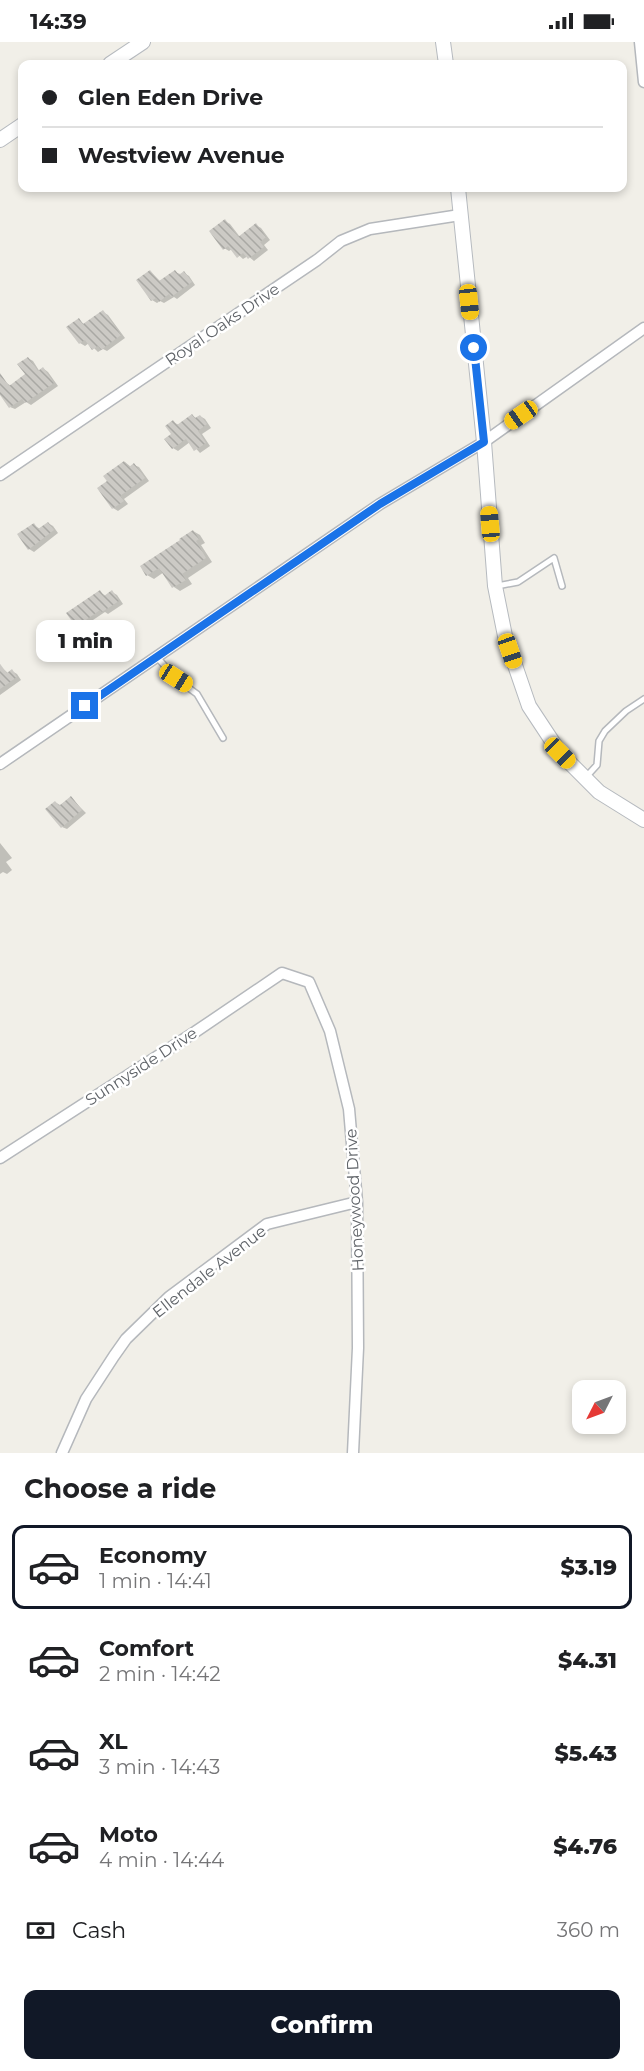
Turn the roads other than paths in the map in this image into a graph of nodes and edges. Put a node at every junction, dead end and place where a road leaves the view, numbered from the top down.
1 (142, 42) edge
2 (444, 42) edge
3 (640, 42) edge
4 (116, 60) edge
5 (446, 60) edge
6 (644, 82) edge
7 (18, 128) edge
8 (0, 140) edge
9 (458, 192) edge
10 (460, 215) junction
11 (644, 328) edge
12 (484, 442) junction
13 (0, 475) edge
14 (495, 586) junction
15 (562, 586) dead end
16 (157, 656) junction
17 (644, 699) edge
18 (223, 738) dead end
19 (0, 764) edge
20 (585, 778) junction
21 (644, 820) edge
22 (282, 973) joint
23 (0, 1158) edge
24 (357, 1202) junction
25 (62, 1453) edge
26 (353, 1453) edge

1 - 4 street
2 - 5 street
3 - 6 street
7 - 8 street
9 - 10 street
10 - 12 street
10 - 13 street, Royal Oaks Drive
11 - 12 street
12 - 14 street
12 - 16 street
14 - 15 lane
14 - 20 street
16 - 18 lane
16 - 19 street
17 - 20 lane
20 - 21 street
22 - 23 street, Sunnyside Drive
22 - 24 street, Honeywood Drive
24 - 25 street, Ellendale Avenue
24 - 26 street, Honeywood Drive

